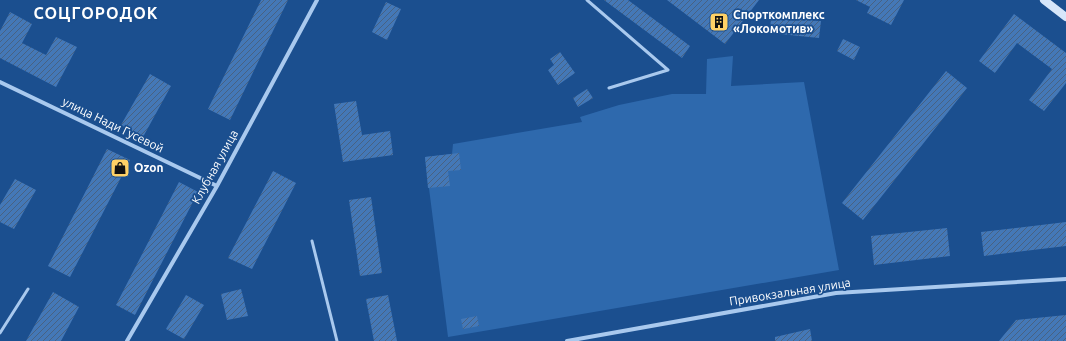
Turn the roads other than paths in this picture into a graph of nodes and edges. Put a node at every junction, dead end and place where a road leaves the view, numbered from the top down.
1 (317, 0) edge
2 (587, 0) edge
3 (1044, 0) edge
4 (1066, 17) edge
5 (0, 82) edge
6 (609, 88) dead end
7 (217, 186) junction
8 (312, 241) dead end
9 (1066, 279) edge
10 (28, 289) dead end
11 (0, 333) edge
12 (127, 341) edge
13 (338, 341) edge
14 (567, 341) edge

1 - 7 street, Клубная улица
2 - 6 lane
3 - 4 street
5 - 7 street, улица Нади Гусевой
7 - 12 street, Клубная улица
8 - 13 lane
9 - 14 street, Привокзальная улица
10 - 11 lane

